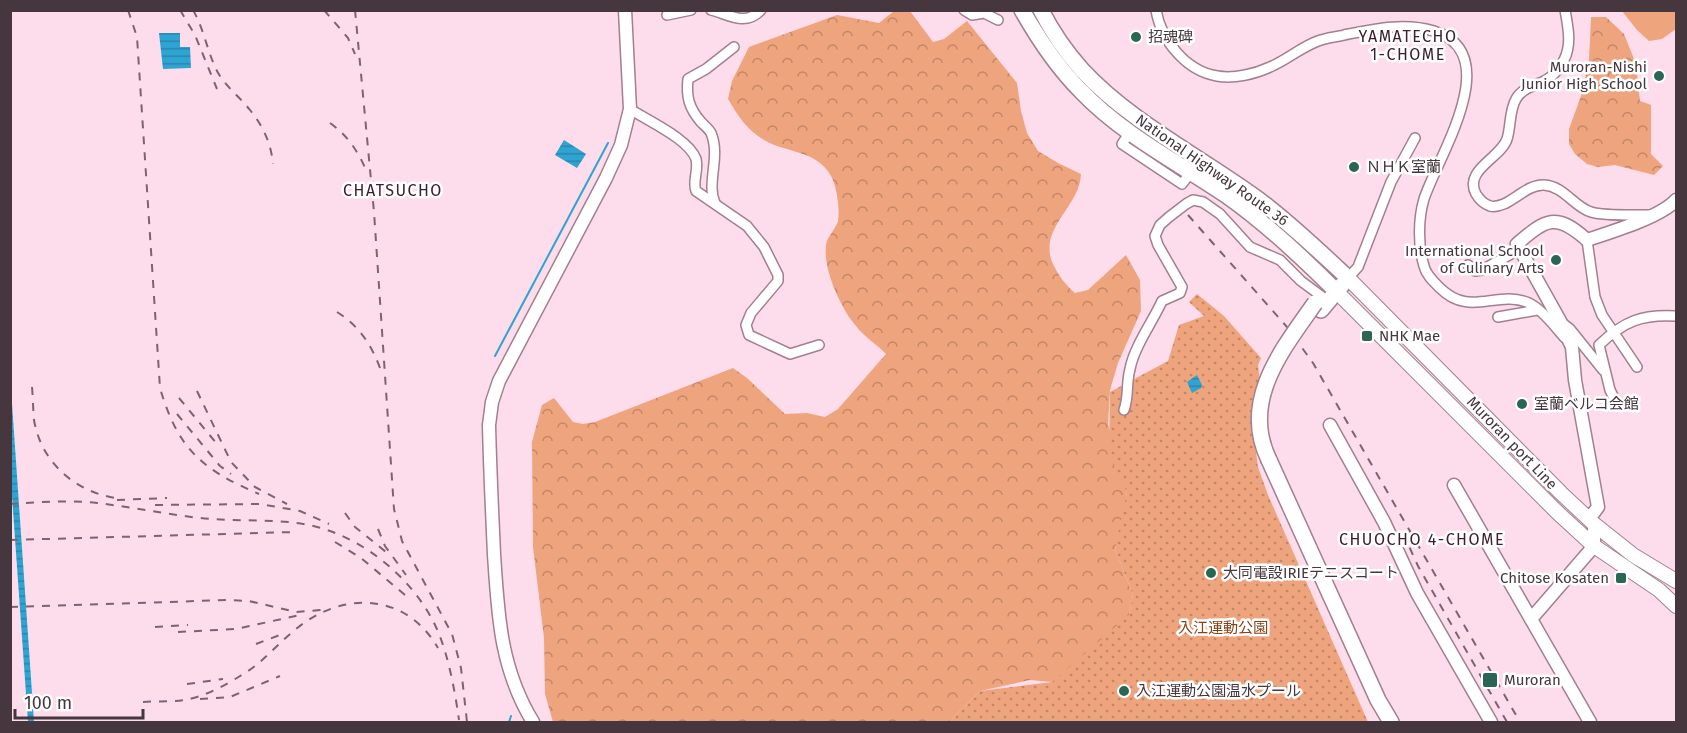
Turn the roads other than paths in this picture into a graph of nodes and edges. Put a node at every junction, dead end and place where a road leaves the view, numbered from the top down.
1 (625, 10) edge
2 (691, 10) edge
3 (711, 10) edge
4 (760, 10) edge
5 (964, 10) edge
6 (1022, 10) edge
7 (1041, 10) edge
8 (1156, 10) edge
9 (1565, 10) edge
10 (667, 15) dead end
11 (998, 20) dead end
12 (734, 47) dead end
13 (630, 109) junction
14 (1415, 138) dead end
15 (1677, 200) edge
16 (715, 205) junction
17 (1653, 216) junction
18 (1587, 240) junction
19 (1520, 249) junction
20 (1472, 265) dead end
21 (1348, 278) junction
22 (1325, 298) junction
23 (1537, 310) junction
24 (1677, 316) edge
25 (1498, 317) dead end
26 (1560, 321) junction
27 (1613, 332) junction
28 (1569, 342) junction
29 (819, 345) dead end
30 (1637, 366) dead end
31 (1605, 372) junction
32 (1617, 404) dead end
33 (1124, 410) dead end
34 (1329, 425) dead end
35 (1454, 485) dead end
36 (1591, 521) junction
37 (1594, 546) junction
38 (1677, 581) edge
39 (1659, 590) junction
40 (1677, 596) edge
41 (1677, 606) edge
42 (1532, 619) junction
43 (1378, 700) junction
44 (533, 723) edge
45 (1385, 723) edge
46 (1391, 723) edge
47 (1491, 723) edge
48 (1590, 723) edge

1 - 13 street
2 - 10 street
3 - 4 street
5 - 11 street
6 - 22 highway, National Highway Route 36
7 - 21 highway, National Highway Route 36
8 - 23 street
9 - 17 street
12 - 16 street
13 - 16 street
13 - 44 street
14 - 21 street
15 - 17 street
16 - 29 street
17 - 18 street
18 - 19 street
18 - 27 street
19 - 20 street
19 - 26 street
21 - 22 highway
21 - 36 main road, Muroran port Line
22 - 33 street
22 - 37 main road, Muroran port Line
22 - 43 highway, bridge
23 - 25 street
23 - 28 street
24 - 27 street
26 - 28 street
26 - 31 street
27 - 30 street
27 - 31 street
28 - 36 street
31 - 32 street
34 - 47 street
35 - 42 street
36 - 37 street
36 - 38 main road, Muroran port Line
37 - 39 main road, Muroran port Line
37 - 42 street
39 - 40 main road
39 - 41 main road, Muroran port Line
42 - 48 street
43 - 45 highway
43 - 46 highway

